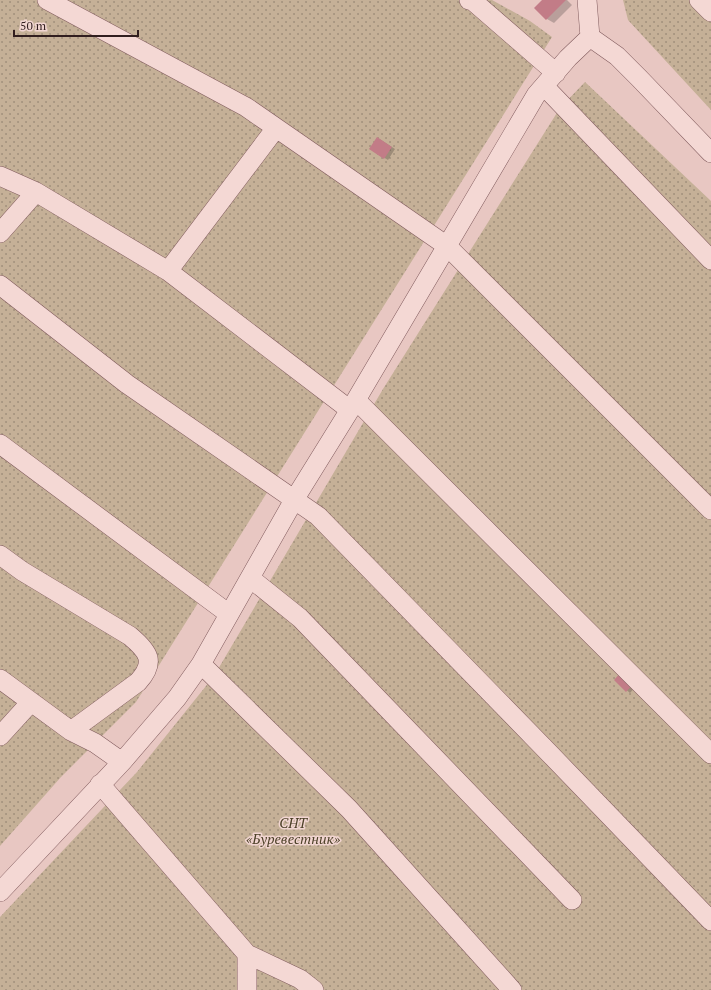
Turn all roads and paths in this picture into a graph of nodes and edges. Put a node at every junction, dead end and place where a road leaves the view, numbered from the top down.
1 (47, 0) edge
2 (469, 0) edge
3 (587, 0) edge
4 (699, 0) edge
5 (711, 12) edge
6 (590, 37) junction
7 (550, 80) junction
8 (276, 128) junction
9 (711, 153) edge
10 (0, 176) edge
11 (36, 192) junction
12 (0, 233) edge
13 (447, 246) junction
14 (711, 260) edge
15 (168, 271) junction
16 (0, 285) edge
17 (353, 405) junction
18 (0, 444) edge
19 (294, 500) junction
20 (711, 510) edge
21 (0, 555) edge
22 (250, 578) junction
23 (229, 614) junction
24 (201, 664) junction
25 (0, 679) edge
26 (31, 702) junction
27 (71, 731) junction
28 (0, 736) edge
29 (711, 754) edge
30 (122, 762) junction
31 (100, 784) junction
32 (0, 892) edge
33 (572, 900) dead end
34 (711, 921) edge
35 (247, 954) junction
36 (247, 990) edge
37 (314, 990) edge
38 (512, 990) edge

1 - 8 street
2 - 7 street
3 - 6 street
4 - 5 street
6 - 7 street
6 - 9 street
7 - 13 street
7 - 14 street
8 - 13 street
8 - 15 street
10 - 11 street
11 - 12 street
11 - 15 street
13 - 17 street
13 - 20 street
15 - 17 street
16 - 19 street
17 - 19 street
17 - 29 street
18 - 23 street
19 - 22 street
19 - 34 street
21 - 27 street
22 - 23 street
22 - 33 street
23 - 24 street
24 - 30 street
24 - 38 street
25 - 26 street
26 - 27 street
26 - 28 street
27 - 30 street
30 - 31 street
31 - 32 street
31 - 35 street
35 - 36 street
35 - 37 street

